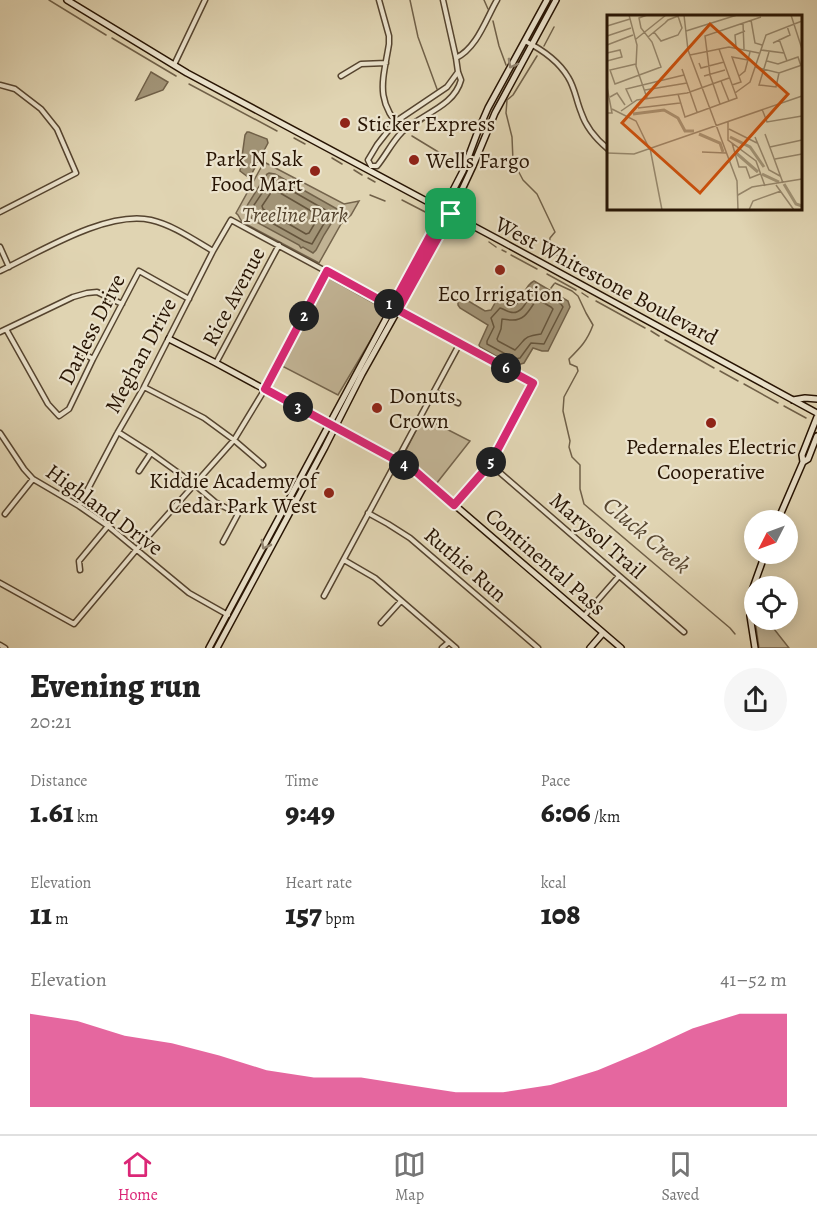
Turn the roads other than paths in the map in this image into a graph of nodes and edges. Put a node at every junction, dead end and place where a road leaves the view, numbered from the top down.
1 (67, 0) edge
2 (205, 0) edge
3 (378, 0) edge
4 (443, 0) edge
5 (497, 0) edge
6 (547, 0) edge
7 (556, 0) edge
8 (525, 41) junction
9 (532, 45) junction
10 (456, 58) junction
11 (386, 63) junction
12 (174, 65) junction
13 (458, 72) junction
14 (341, 75) dead end
15 (0, 85) edge
16 (395, 122) junction
17 (403, 131) junction
18 (607, 147) edge
19 (370, 168) junction
20 (444, 210) junction
21 (0, 212) edge
22 (451, 214) junction
23 (279, 245) junction
24 (0, 247) edge
25 (213, 251) junction
26 (9, 267) junction
27 (0, 271) edge
28 (327, 271) junction
29 (189, 299) junction
30 (122, 304) junction
31 (395, 308) junction
32 (6, 329) junction
33 (0, 332) edge
34 (168, 339) junction
35 (460, 343) junction
36 (81, 352) dead end
37 (93, 359) junction
38 (216, 363) junction
39 (144, 387) junction
40 (265, 389) junction
41 (434, 392) junction
42 (817, 399) edge
43 (793, 400) junction
44 (458, 403) dead end
45 (817, 415) edge
46 (332, 426) junction
47 (118, 432) junction
48 (1, 436) edge
49 (817, 436) edge
50 (234, 440) junction
51 (151, 453) junction
52 (396, 460) junction
53 (803, 462) junction
54 (490, 464) junction
55 (263, 465) dead end
56 (139, 471) dead end
57 (33, 479) junction
58 (194, 484) junction
59 (454, 505) junction
60 (79, 506) junction
61 (782, 510) edge
62 (5, 513) dead end
63 (368, 513) junction
64 (108, 525) junction
65 (223, 542) dead end
66 (137, 549) junction
67 (344, 561) junction
68 (761, 564) edge
69 (80, 570) dead end
70 (620, 576) junction
71 (0, 583) edge
72 (324, 596) dead end
73 (401, 601) junction
74 (228, 615) junction
75 (584, 616) junction
76 (234, 618) junction
77 (381, 623) dead end
78 (684, 632) dead end
79 (603, 633) junction
80 (449, 642) junction
81 (0, 645) edge
82 (4, 648) edge
83 (209, 648) edge
84 (218, 648) edge
85 (442, 648) edge
86 (456, 648) edge
87 (538, 648) edge
88 (590, 648) edge
89 (621, 648) edge
90 (755, 648) edge

1 - 12 main road, West Whitestone Boulevard
2 - 12 street
3 - 11 street
4 - 10 street
5 - 10 street
6 - 8 main road
7 - 9 main road
8 - 9 street
8 -> 20 main road
9 - 18 street
9 - 22 main road
10 - 13 street
11 - 14 street
11 - 16 street
12 - 19 main road, West Whitestone Boulevard
13 - 16 street
13 - 17 street
15 - 21 street
16 - 17 street
16 - 19 street
17 - 19 street
19 - 20 main road, West Whitestone Boulevard
20 - 22 main road, West Whitestone Boulevard
20 - 31 main road
22 - 31 main road
22 - 43 main road, West Whitestone Boulevard
23 - 25 street, Meghan Drive
23 - 28 street
23 - 38 street, Rice Avenue
24 - 26 street
25 - 26 street
25 - 29 street, Meghan Drive
26 - 27 street
28 - 31 street
28 - 40 street
29 - 30 street, Darless Drive
29 - 34 street, Meghan Drive
30 - 32 street
30 - 37 street, Darless Drive
31 - 35 street
31 - 46 main road
32 - 33 street
32 - 37 street, Darless Drive
34 - 38 main road, Continental Pass
34 - 39 street, Meghan Drive
35 - 41 street
35 - 54 street
36 - 37 street
38 - 40 main road, Continental Pass
39 - 47 street, Meghan Drive
39 - 50 street
40 - 46 main road, Continental Pass
40 - 50 street
41 - 44 street
41 - 52 street
42 - 43 main road
43 - 45 main road, West Whitestone Boulevard
45 - 53 main road
46 - 52 main road, Continental Pass
46 -> 74 main road
46 - 76 main road
47 - 51 street
47 - 60 street, Meghan Drive
48 - 57 street, Highland Drive
49 - 53 main road
50 - 55 street
50 - 58 street
51 - 56 street
51 - 58 street
52 - 59 main road, Continental Pass
52 - 63 street
53 - 61 main road
54 - 59 street
54 - 70 street, Marysol Trail
57 - 60 street, Highland Drive
57 - 62 street
58 - 65 street
58 - 66 street
59 - 75 main road, Continental Pass
60 - 64 street, Highland Drive
63 - 67 street
63 - 87 street, Ruthie Run
64 - 66 street, Highland Drive
64 - 69 street
66 - 71 street
66 - 74 street, Highland Drive
67 - 72 street
67 - 73 street
68 - 90 main road
70 - 75 street
70 - 78 street, Marysol Trail
73 - 77 street
73 - 80 street
74 - 76 street, Highland Drive
74 - 83 main road
75 - 79 main road, Continental Pass
76 - 84 main road
79 - 88 main road
79 - 89 main road, Continental Pass
80 - 85 street
80 - 86 street
81 - 82 street

